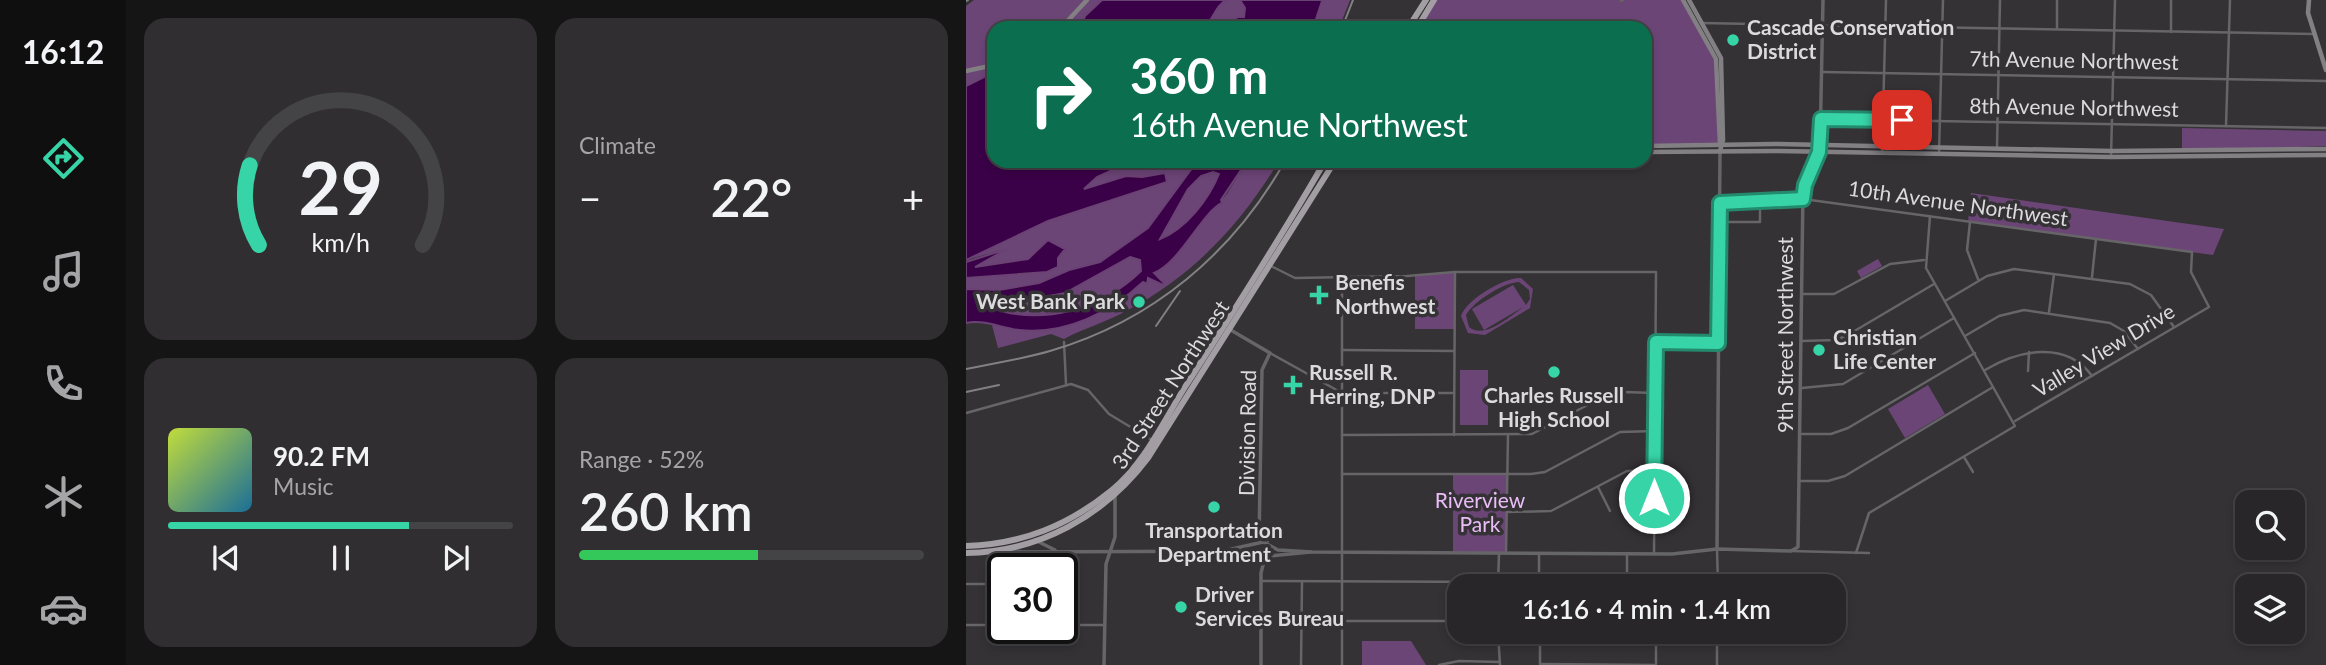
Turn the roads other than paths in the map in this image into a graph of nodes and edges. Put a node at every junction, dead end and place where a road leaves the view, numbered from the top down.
1 (1087, 0) edge
2 (1426, 0) edge
3 (1434, 0) edge
4 (1683, 0) edge
5 (1689, 0) edge
6 (1823, 0) edge
7 (1886, 0) edge
8 (1943, 0) edge
9 (2000, 0) edge
10 (2057, 0) edge
11 (2115, 0) edge
12 (2171, 0) edge
13 (2230, 0) edge
14 (2309, 0) edge
15 (1068, 21) edge
16 (1412, 21) edge
17 (1421, 21) edge
18 (1700, 23) junction
19 (1823, 25) junction
20 (1885, 26) junction
21 (1942, 27) junction
22 (2000, 28) junction
23 (2057, 29) junction
24 (2114, 31) junction
25 (2171, 32) junction
26 (2229, 33) junction
27 (2314, 34) junction
28 (987, 66) edge
29 (2326, 70) edge
30 (966, 71) edge
31 (1822, 72) junction
32 (1884, 73) junction
33 (1941, 74) junction
34 (1999, 75) junction
35 (2113, 78) junction
36 (2227, 80) junction
37 (2326, 81) edge
38 (1821, 119) junction
39 (1883, 120) junction
40 (1940, 121) junction
41 (1998, 122) junction
42 (2112, 124) junction
43 (2226, 126) junction
44 (2326, 128) edge
45 (1720, 144) junction
46 (1652, 146) edge
47 (1883, 146) junction
48 (1820, 149) junction
49 (2326, 149) edge
50 (1720, 151) junction
51 (1939, 151) junction
52 (1652, 152) edge
53 (1997, 152) junction
54 (1882, 153) junction
55 (2111, 154) junction
56 (2326, 155) edge
57 (1321, 168) edge
58 (1330, 168) edge
59 (1803, 199) junction
60 (1720, 203) junction
61 (1760, 203) junction
62 (1930, 216) junction
63 (1720, 222) junction
64 (1970, 222) junction
65 (2096, 239) junction
66 (1925, 260) junction
67 (1267, 263) junction
68 (1455, 272) junction
69 (2054, 274) junction
70 (1342, 277) junction
71 (2092, 279) junction
72 (1979, 280) junction
73 (1934, 284) junction
74 (1803, 294) junction
75 (1944, 302) junction
76 (2209, 307) joint
77 (2049, 313) junction
78 (1954, 318) junction
79 (1227, 327) junction
80 (2174, 327) junction
81 (1965, 336) junction
82 (1802, 341) junction
83 (1064, 342) dead end
84 (1656, 342) junction
85 (1718, 343) junction
86 (2138, 349) junction
87 (1342, 350) junction
88 (1454, 351) junction
89 (2028, 352) junction
90 (1270, 353) junction
91 (1975, 353) junction
92 (1986, 370) junction
93 (2028, 371) dead end
94 (2092, 377) junction
95 (1066, 384) junction
96 (1994, 386) junction
97 (1802, 388) junction
98 (1342, 393) junction
99 (1454, 393) junction
100 (1655, 393) junction
101 (966, 413) edge
102 (2015, 424) junction
103 (1654, 432) junction
104 (1802, 434) junction
105 (1342, 435) junction
106 (1454, 435) junction
107 (1508, 435) junction
108 (1154, 442) junction
109 (1964, 457) junction
110 (1654, 470) junction
111 (1973, 472) dead end
112 (1342, 474) junction
113 (1508, 474) junction
114 (1801, 481) junction
115 (1598, 486) junction
116 (1114, 492) junction
117 (1610, 511) dead end
118 (1508, 512) junction
119 (1262, 515) junction
120 (1026, 539) junction
121 (1038, 541) junction
122 (1258, 544) junction
123 (1268, 545) junction
124 (966, 546) edge
125 (1112, 550) junction
126 (1717, 550) junction
127 (1019, 551) joint
128 (1057, 551) junction
129 (1223, 551) junction
130 (1791, 551) junction
131 (1311, 552) junction
132 (966, 553) edge
133 (976, 553) junction
134 (1342, 553) junction
135 (1499, 553) junction
136 (1506, 553) junction
137 (1539, 553) junction
138 (1626, 553) junction
139 (1856, 553) junction
140 (1869, 553) dead end
141 (1654, 554) junction
142 (1256, 555) junction
143 (1266, 557) junction
144 (1261, 573) junction
145 (1498, 574) edge
146 (1539, 574) edge
147 (1627, 574) edge
148 (1718, 574) edge
149 (1261, 580) junction
150 (1342, 581) junction
151 (1302, 582) junction
152 (1447, 583) edge
153 (966, 584) edge
154 (987, 584) edge
155 (1342, 621) junction
156 (1447, 621) edge
157 (966, 625) edge
158 (987, 625) edge
159 (1078, 625) edge
160 (1104, 625) junction
161 (1499, 644) edge
162 (1540, 644) edge
163 (1656, 644) edge
164 (1717, 644) edge
165 (1500, 663) edge
166 (1540, 664) edge
167 (1104, 665) edge
168 (1261, 665) edge
169 (1301, 665) edge
170 (1342, 665) edge
171 (1440, 665) edge
172 (1656, 665) edge
173 (1717, 665) edge

1 - 15 main road
2 - 16 highway
3 - 17 highway
4 - 18 main road
5 - 18 main road
6 - 19 street, 9th Street Northwest
7 - 20 street
8 - 21 street
9 - 22 street
10 - 23 street
11 - 24 street
12 - 25 street
13 - 26 street
14 - 27 main road
18 - 19 street
18 - 45 main road
19 - 20 street
19 - 31 street, 9th Street Northwest
20 - 21 street
20 - 32 street
21 - 22 street
21 - 33 street
22 - 23 street
22 - 34 street
23 - 24 street
24 - 25 street
24 - 35 street
25 - 26 street
26 - 27 street
26 - 36 street
27 - 29 main road
28 - 30 main road
31 - 32 street, 7th Avenue Northwest
31 - 38 street, 9th Street Northwest
32 - 33 street, 7th Avenue Northwest
32 - 39 street
33 - 34 street, 7th Avenue Northwest
33 - 40 street
34 - 35 street, 7th Avenue Northwest
34 - 41 street
35 - 36 street, 7th Avenue Northwest
35 - 42 street
36 - 37 street, 7th Avenue Northwest
36 - 43 street
38 - 39 street, 8th Avenue Northwest
38 - 48 street, 9th Street Northwest
39 - 40 street, 8th Avenue Northwest
39 - 47 street
40 - 41 street, 8th Avenue Northwest
40 - 51 street
41 - 42 street, 8th Avenue Northwest
41 - 53 street
42 - 43 street, 8th Avenue Northwest
42 - 55 street
43 - 44 street, 8th Avenue Northwest
45 - 46 main road
45 - 48 main road
45 - 50 main road
47 - 48 main road
47 - 51 main road
47 - 54 street
48 - 50 main road
48 - 54 main road
48 - 59 street, 9th Street Northwest
49 - 55 main road
50 - 52 main road
50 - 60 street
51 - 53 main road
51 - 54 main road
53 - 55 main road
55 - 56 main road
57 - 67 highway, 3rd Street Northwest
58 - 67 highway, 3rd Street Northwest
59 - 61 street, 10th Avenue Northwest
59 - 62 street, 10th Avenue Northwest
59 - 74 street, 9th Street Northwest
60 - 61 street, 10th Avenue Northwest
60 - 63 street
61 - 63 street
62 - 64 street, 10th Avenue Northwest
62 - 66 street
63 - 85 street
64 - 65 street, 10th Avenue Northwest
64 - 72 street
65 - 71 street
65 - 76 street, 10th Avenue Northwest
66 - 73 street
66 - 74 street
67 - 70 street
67 - 79 highway, 3rd Street Northwest
68 - 70 street
68 - 84 street
68 - 88 street
69 - 71 street
69 - 72 street
69 - 77 street
70 - 87 street
71 - 80 street
72 - 75 street
73 - 75 street
73 - 82 street
74 - 82 street, 9th Street Northwest
75 - 78 street
76 - 80 street, Valley View Drive
77 - 81 street
77 - 86 street
78 - 81 street
78 - 97 street
79 - 90 street
79 - 108 highway, 3rd Street Northwest
80 - 86 street, Valley View Drive
81 - 91 street
82 - 97 street, 9th Street Northwest
83 - 95 street
84 - 85 street
84 - 100 street
85 - 126 street
86 - 94 street, Valley View Drive
87 - 88 street
87 - 98 street
88 - 99 street
89 - 92 street
89 - 93 street
89 - 94 street
90 - 98 street
90 - 119 street, Division Road
91 - 92 street
91 - 104 street
92 - 96 street
94 - 102 street, Valley View Drive
95 - 101 street
95 - 108 street
96 - 102 street
96 - 114 street
97 - 104 street, 9th Street Northwest
98 - 99 street
98 - 105 street
99 - 106 street
100 - 103 street
100 - 107 street
102 - 109 street, Valley View Drive
103 - 110 street
103 - 113 street
104 - 114 street, 9th Street Northwest
105 - 106 street
105 - 112 street
106 - 107 street
107 - 113 street
108 - 116 highway, 3rd Street Northwest
109 - 111 street
109 - 139 street, Valley View Drive
110 - 115 street
110 - 141 street
112 - 113 street
112 - 134 street
113 - 118 street
114 - 130 street, 9th Street Northwest
115 - 117 street
115 - 118 street
116 - 120 highway, 3rd Street Northwest
116 - 121 highway, 3rd Street Northwest
116 - 125 street
118 - 136 street
119 - 122 street, Division Road
119 - 123 street, Division Road
120 - 121 street
120 - 124 highway, 3rd Street Northwest
121 - 128 street
121 - 133 highway, 3rd Street Northwest
122 - 123 street
122 - 129 street
122 - 142 street, Division Road
123 - 131 street
123 - 143 street
125 - 128 street
125 - 129 street
125 - 160 street
126 - 130 street
126 - 141 street
126 - 148 street
127 - 128 street
127 - 133 street
129 - 142 street
130 - 139 street
131 - 134 street
131 - 143 street
132 - 133 highway, 3rd Street Northwest
134 - 135 street
134 - 150 street
135 - 136 street
135 - 145 street
136 - 137 street
137 - 138 street
137 - 146 street
138 - 141 street
138 - 147 street
139 - 140 street
142 - 143 street
142 - 144 street
143 - 144 street
144 - 149 street
149 - 151 street
149 - 168 street
150 - 151 street
150 - 152 street
150 - 155 street
151 - 169 street
153 - 154 street
155 - 156 street
155 - 170 street
157 - 158 street
159 - 160 street
160 - 167 street
161 - 165 street
162 - 166 street
163 - 172 street
164 - 173 street
165 - 171 street
166 - 172 street

